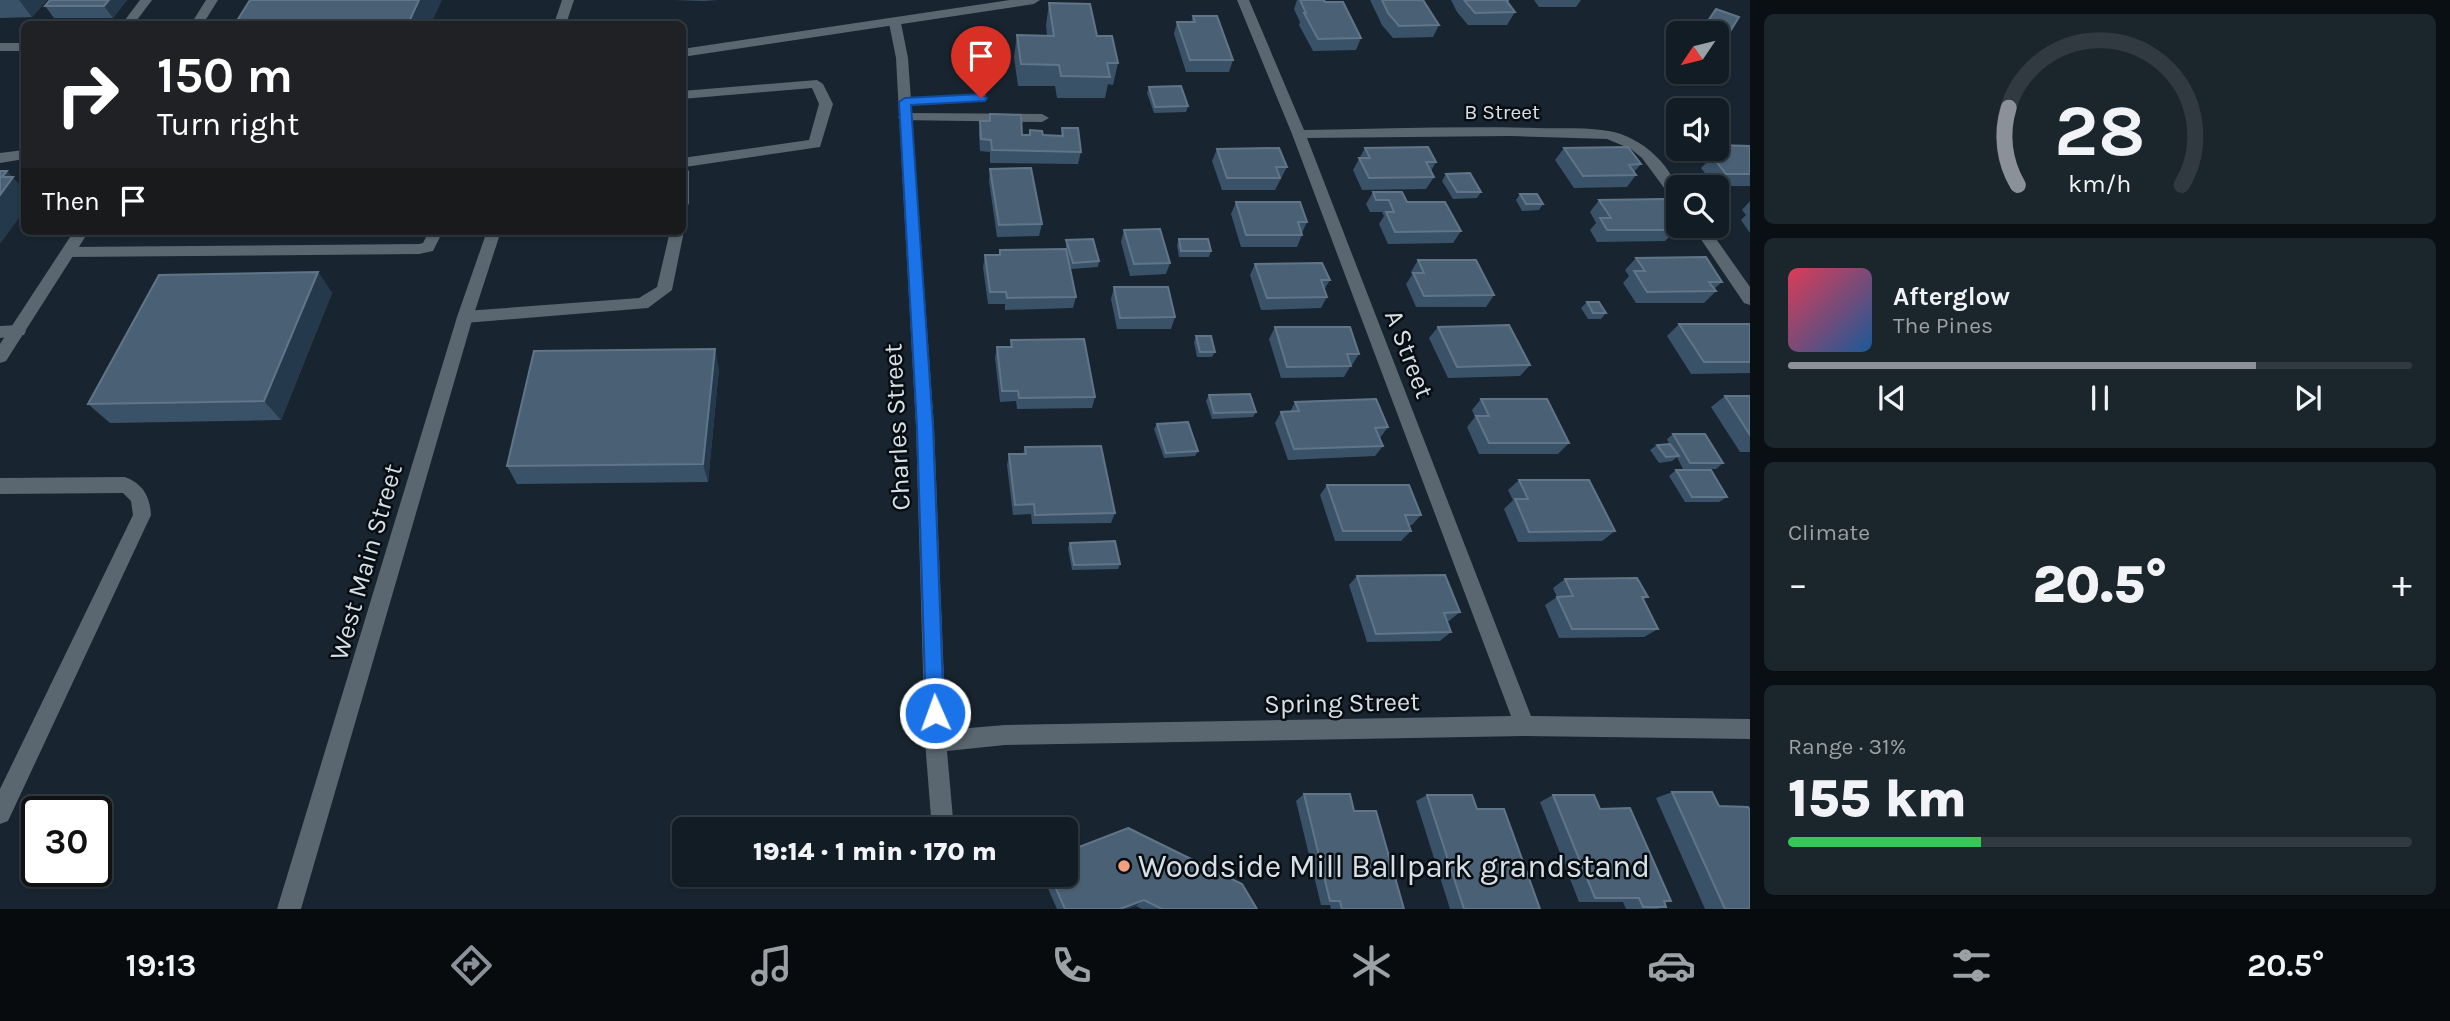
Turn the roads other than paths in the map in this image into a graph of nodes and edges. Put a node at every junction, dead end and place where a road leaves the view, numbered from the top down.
1 (146, 0) edge
2 (212, 0) edge
3 (568, 0) edge
4 (1034, 0) edge
5 (1242, 0) edge
6 (130, 21) edge
7 (199, 21) edge
8 (561, 21) edge
9 (895, 23) junction
10 (0, 47) edge
11 (21, 47) edge
12 (686, 52) edge
13 (686, 94) edge
14 (981, 98) dead end
15 (905, 109) junction
16 (1042, 118) dead end
17 (1299, 134) junction
18 (21, 155) edge
19 (0, 158) edge
20 (686, 162) edge
21 (1666, 181) edge
22 (79, 235) edge
23 (434, 235) edge
24 (493, 235) edge
25 (676, 235) edge
26 (1707, 238) edge
27 (68, 252) junction
28 (1750, 299) edge
29 (464, 317) junction
30 (18, 331) junction
31 (0, 332) edge
32 (0, 357) edge
33 (0, 486) edge
34 (1525, 726) junction
35 (1750, 729) edge
36 (936, 741) junction
37 (0, 813) edge
38 (942, 817) edge
39 (289, 909) edge

1 - 6 street
2 - 7 street
3 - 8 street
4 - 9 street
5 - 17 street, A Street
9 - 12 street
9 - 15 street, Charles Street
10 - 11 street
13 - 20 street
14 - 15 street
15 - 16 street
15 - 36 street, Charles Street
17 - 21 street, B Street
17 - 34 street, A Street
18 - 19 street
22 - 27 street
23 - 27 street
24 - 29 street, West Main Street
25 - 29 street
26 - 28 street
27 - 30 street
29 - 39 street, West Main Street
30 - 31 street
30 - 32 street
33 - 37 street
34 - 35 street, Spring Street
34 - 36 street, Spring Street
36 - 38 street, Charles Street

